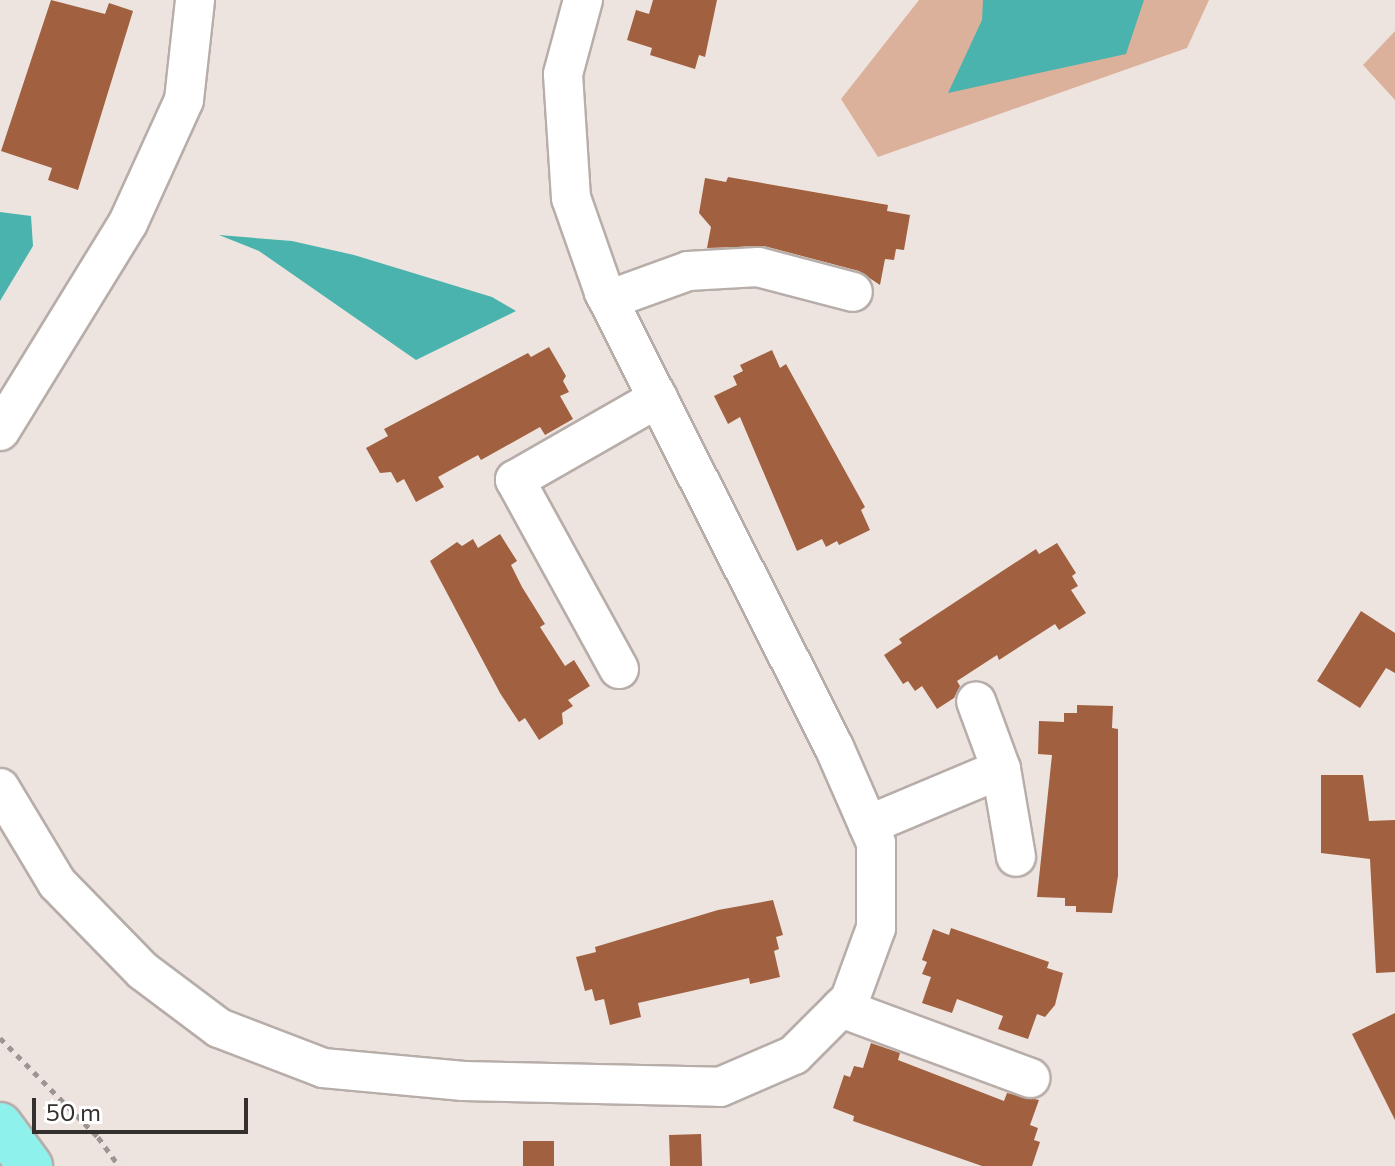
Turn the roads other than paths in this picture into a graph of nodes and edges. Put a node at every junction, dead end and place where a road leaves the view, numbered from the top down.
1 (195, 0) edge
2 (583, 0) edge
3 (853, 292) dead end
4 (608, 300) junction
5 (658, 398) junction
6 (0, 431) edge
7 (619, 669) dead end
8 (976, 701) dead end
9 (1001, 769) junction
10 (0, 788) edge
11 (868, 825) junction
12 (1016, 857) dead end
13 (841, 1008) junction
14 (1030, 1078) dead end
15 (0, 1125) edge
16 (30, 1166) edge

1 - 6 street
2 - 4 street
3 - 4 street
4 - 5 street
5 - 7 street
5 - 11 street
8 - 9 street
9 - 11 street
9 - 12 street
10 - 13 street
11 - 13 street
13 - 14 street
15 - 16 main road

